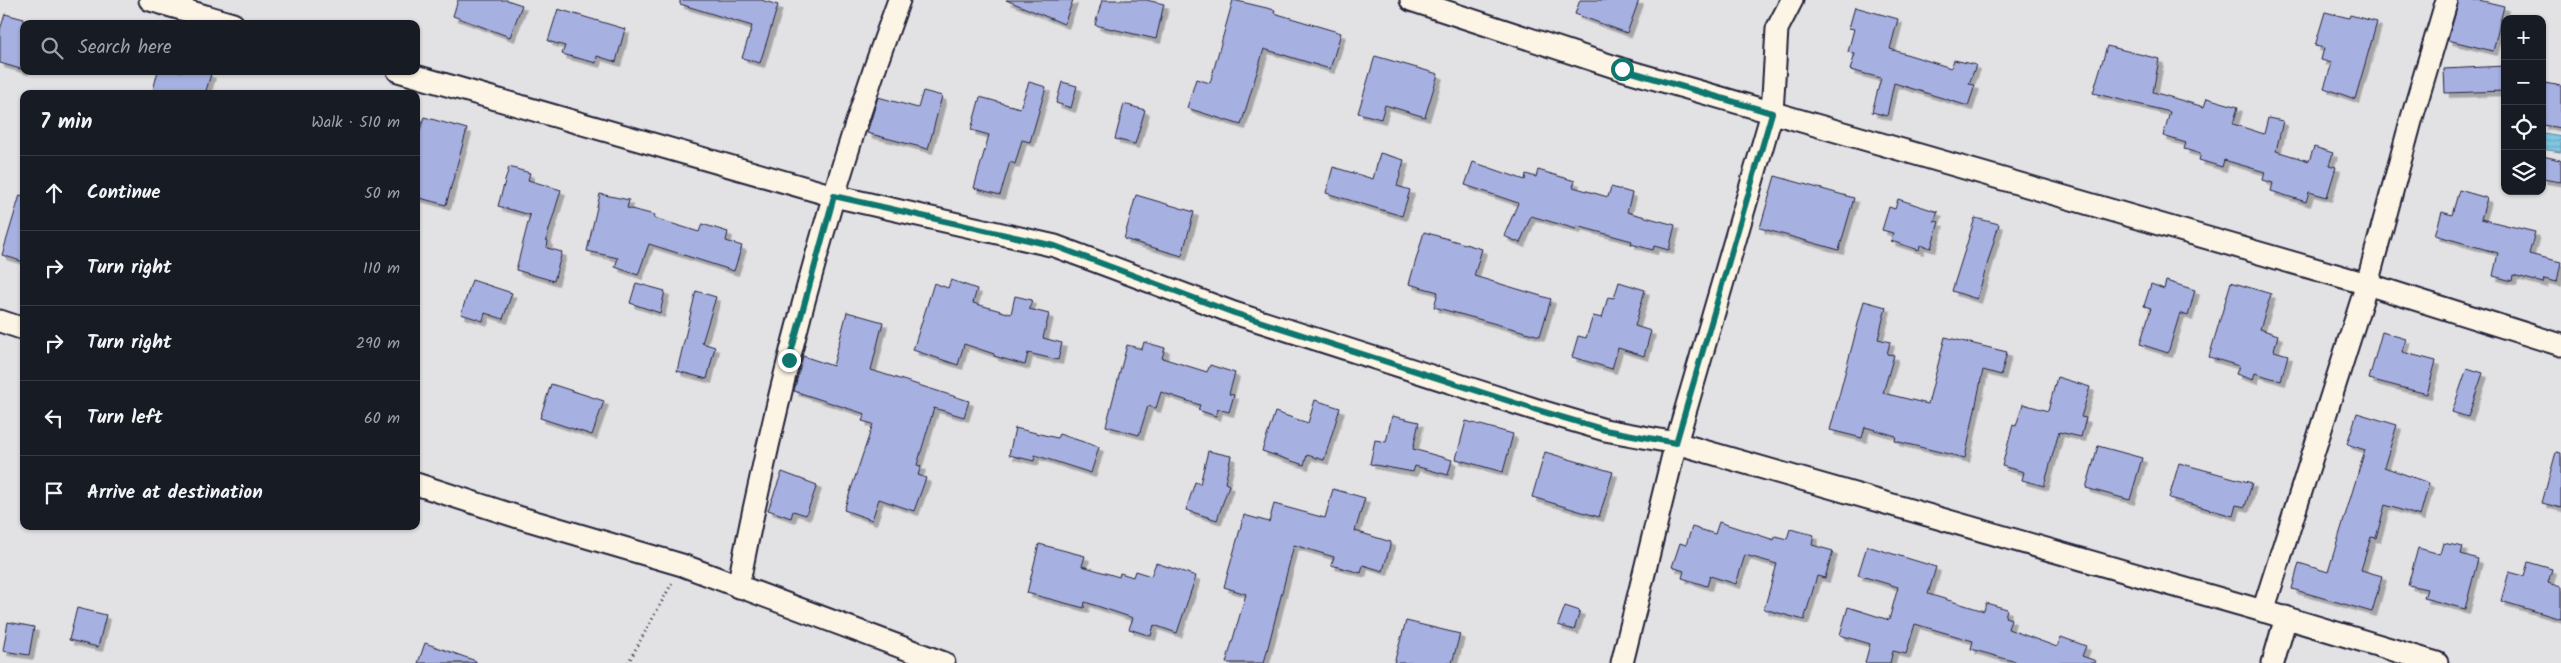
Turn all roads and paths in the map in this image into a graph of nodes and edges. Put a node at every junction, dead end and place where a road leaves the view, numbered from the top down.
1 (150, 0) edge
2 (899, 0) edge
3 (1411, 0) edge
4 (1792, 0) edge
5 (2447, 0) edge
6 (219, 20) edge
7 (412, 75) edge
8 (1772, 113) junction
9 (834, 196) junction
10 (2367, 284) junction
11 (0, 320) edge
12 (20, 328) edge
13 (2561, 345) edge
14 (1676, 443) junction
15 (420, 485) edge
16 (682, 565) junction
17 (738, 587) junction
18 (2264, 611) junction
19 (2286, 617) junction
20 (628, 663) edge
21 (944, 663) edge
22 (1622, 663) edge
23 (2273, 663) edge
24 (2437, 663) edge

1 - 6 street
2 - 9 street
3 - 8 street
4 - 8 street
5 - 10 street
7 - 9 street
8 - 10 street
8 - 14 street
9 - 14 street
9 - 17 street
10 - 13 street
10 - 18 street
11 - 12 street
14 - 18 street
14 - 22 street
15 - 16 street
16 - 17 street
16 - 20 path
17 - 21 street
18 - 19 street
19 - 23 street
19 - 24 street

